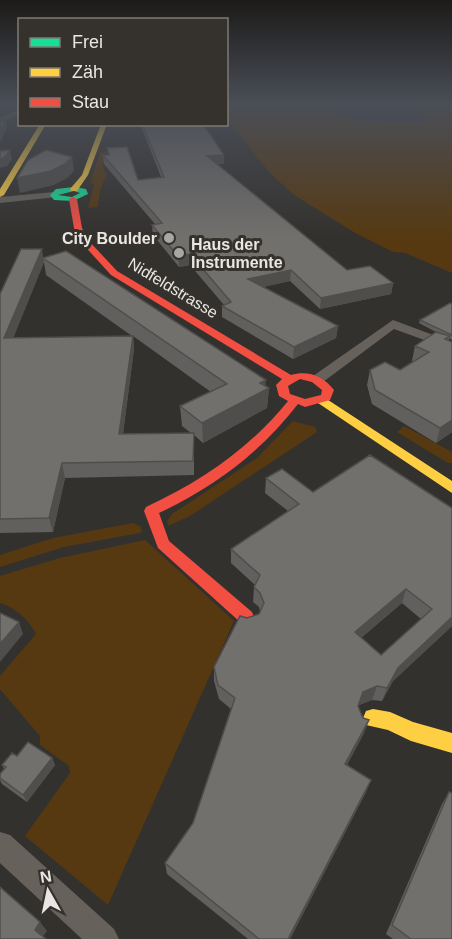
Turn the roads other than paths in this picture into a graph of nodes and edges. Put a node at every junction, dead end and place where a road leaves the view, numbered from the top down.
1 (15, 149) edge
2 (28, 149) edge
3 (95, 149) edge
4 (0, 172) edge
5 (74, 194) junction
6 (54, 195) joint
7 (0, 197) edge
8 (452, 346) edge
9 (289, 379) junction
10 (318, 379) junction
11 (322, 400) junction
12 (294, 401) junction
13 (452, 488) edge
14 (246, 616) edge
15 (373, 718) dead end
16 (452, 743) edge
17 (0, 845) edge
18 (104, 939) edge

1 - 4 main road
2 - 7 main road
3 - 5 main road
5 - 6 main road
5 - 9 main road, Nidfeldstrasse
6 - 7 street
8 - 10 street
9 - 10 main road
9 - 12 main road
10 - 11 main road
11 - 12 main road
11 - 13 main road
12 - 14 main road
15 - 16 main road
17 - 18 street

